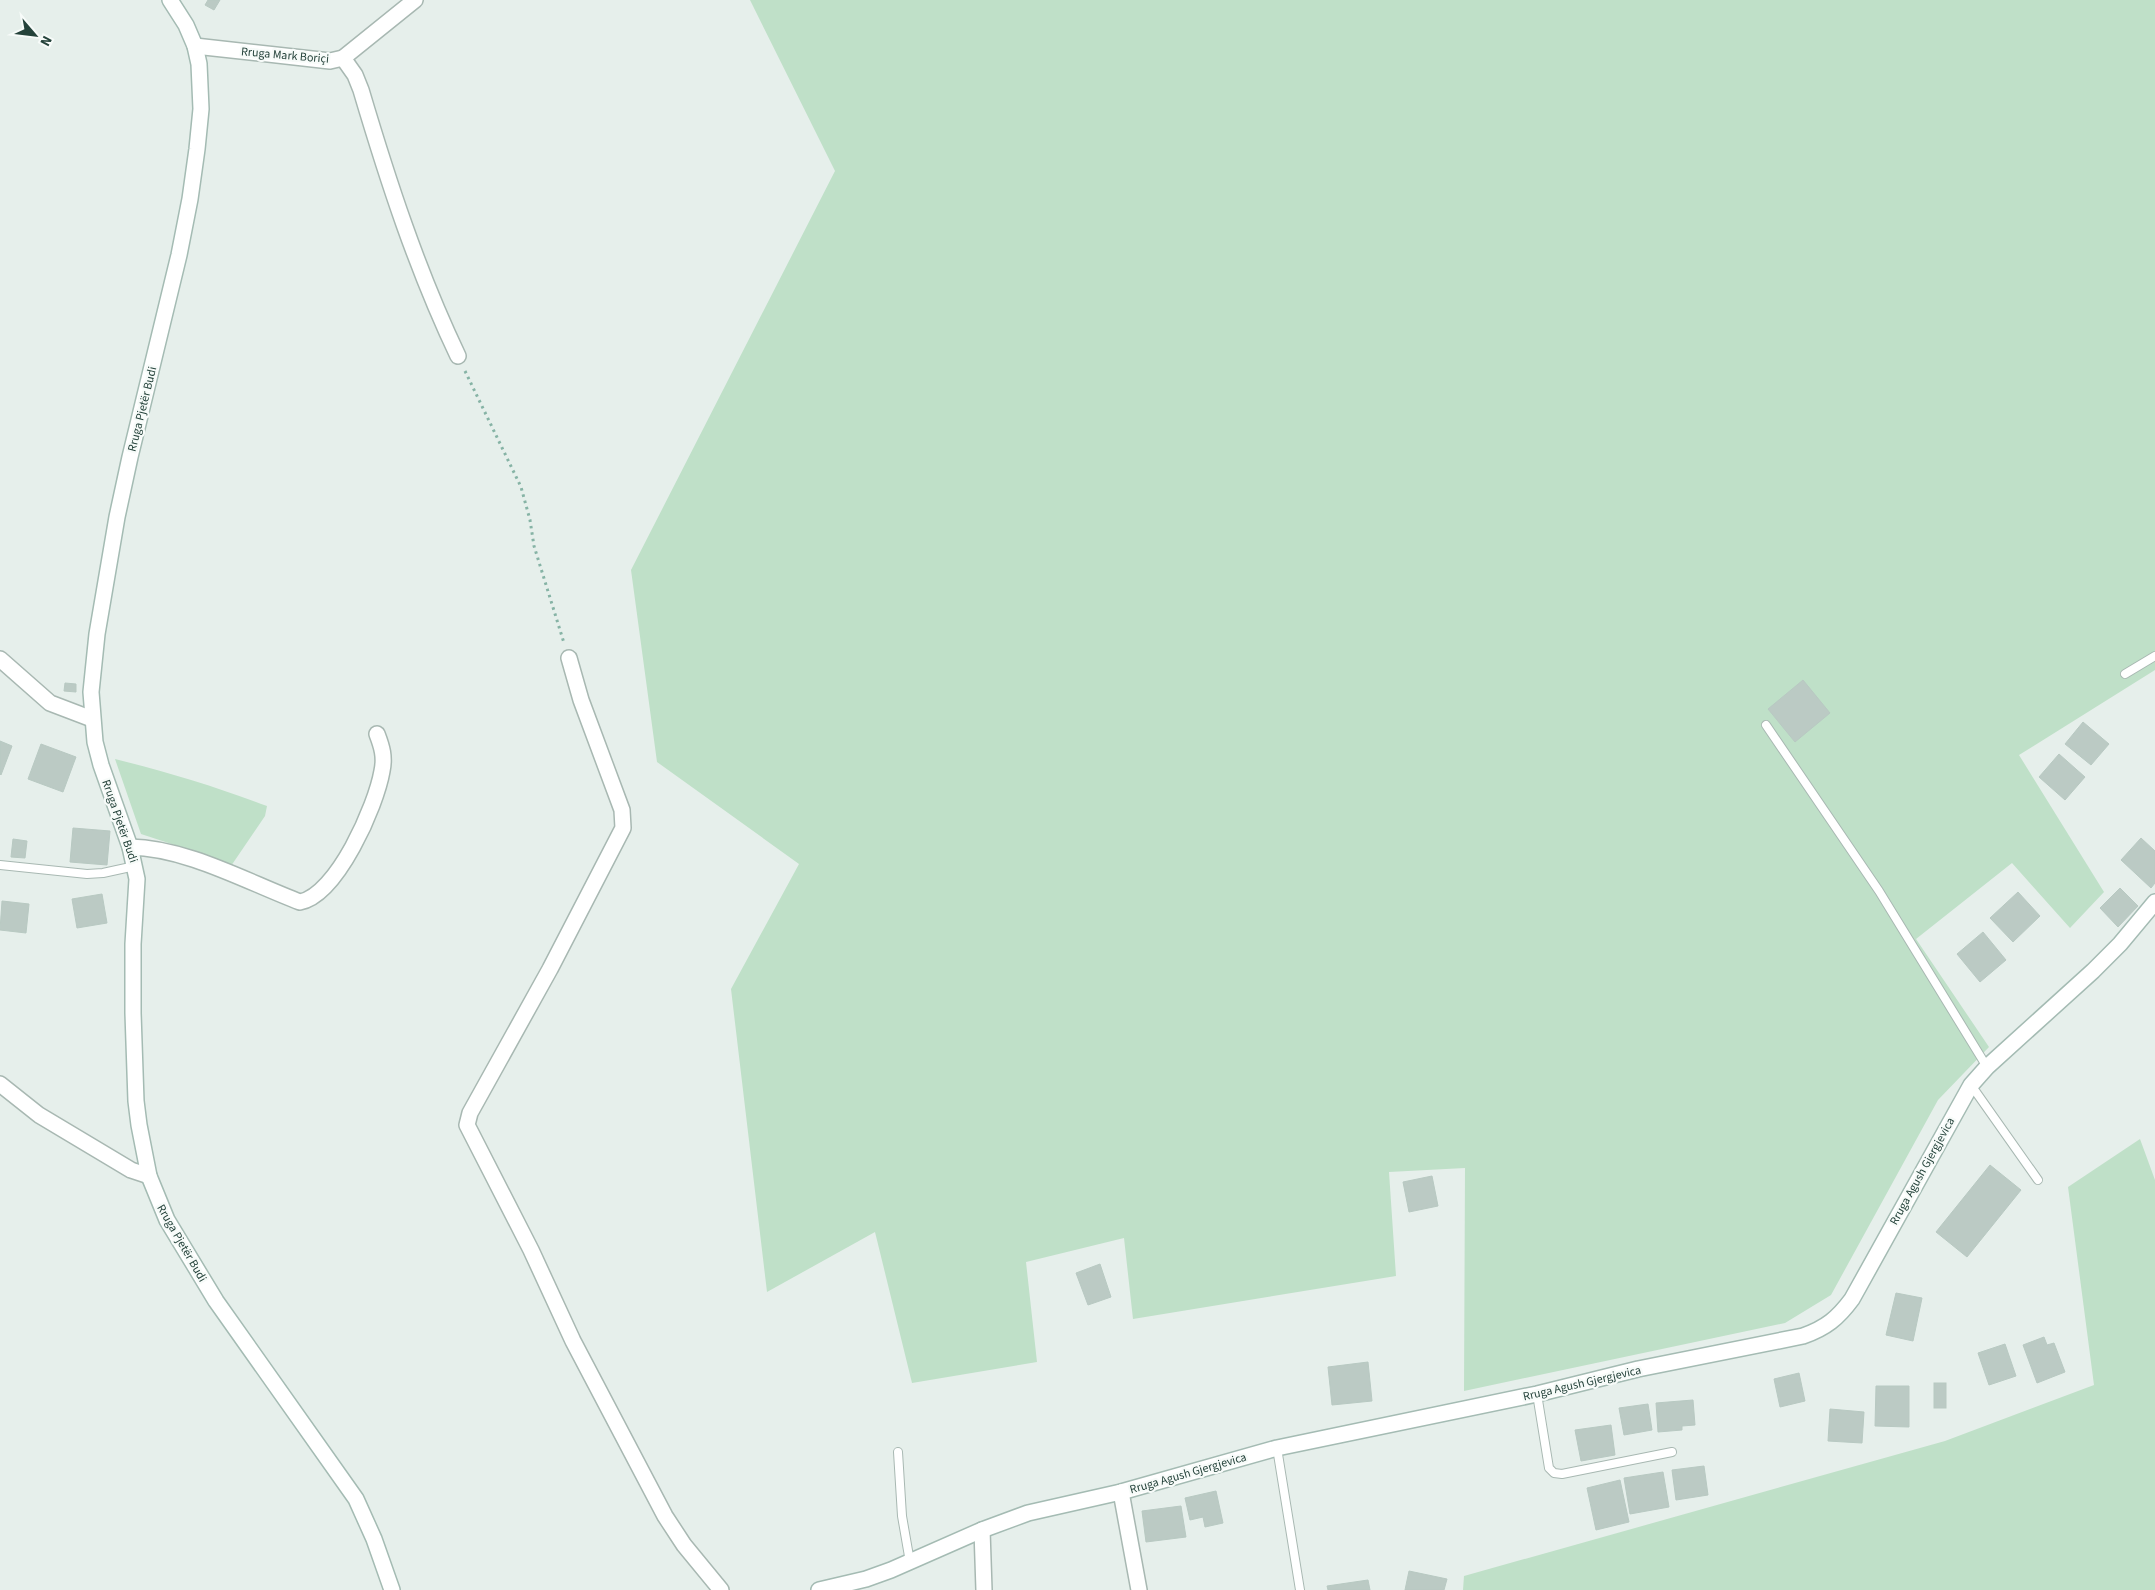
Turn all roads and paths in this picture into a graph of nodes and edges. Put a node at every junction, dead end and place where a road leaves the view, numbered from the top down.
1 (170, 0) edge
2 (415, 0) edge
3 (195, 46) junction
4 (343, 58) junction
5 (458, 356) joint
6 (2155, 656) edge
7 (569, 658) joint
8 (0, 659) edge
9 (2125, 674) dead end
10 (92, 719) junction
11 (1766, 725) dead end
12 (378, 734) dead end
13 (130, 847) junction
14 (0, 866) edge
15 (135, 866) junction
16 (2155, 902) edge
17 (1987, 1067) junction
18 (0, 1084) edge
19 (1971, 1085) junction
20 (148, 1176) junction
21 (2038, 1180) dead end
22 (1537, 1394) junction
23 (1277, 1448) junction
24 (898, 1452) dead end
25 (1672, 1452) dead end
26 (1121, 1492) junction
27 (982, 1530) junction
28 (910, 1562) junction
29 (392, 1590) edge
30 (721, 1590) edge
31 (819, 1590) edge
32 (984, 1590) edge
33 (1138, 1590) edge
34 (1300, 1590) edge

1 - 3 main road, Rruga Pjetër Budi
2 - 4 main road, Rruga Mark Boriçi
3 - 4 main road, Rruga Mark Boriçi
3 - 10 main road, Rruga Pjetër Budi
4 - 5 main road
5 - 7 path
6 - 9 lane
7 - 30 main road
8 - 10 main road
10 - 13 main road, Rruga Pjetër Budi
11 - 17 lane
12 - 13 main road
13 - 15 main road, Rruga Pjetër Budi
14 - 15 lane
15 - 20 main road, Rruga Pjetër Budi
16 - 17 main road, Rruga Agush Gjergjevica
17 - 19 main road, Rruga Agush Gjergjevica
18 - 20 main road
19 - 21 lane
19 - 22 main road, Rruga Agush Gjergjevica
20 - 29 main road, Rruga Pjetër Budi
22 - 23 main road, Rruga Agush Gjergjevica
22 - 25 lane
23 - 26 main road, Rruga Agush Gjergjevica
23 - 34 lane
24 - 28 lane
26 - 27 main road, Rruga Agush Gjergjevica
26 - 33 main road
27 - 28 main road, Rruga Agush Gjergjevica
27 - 32 main road
28 - 31 main road, Rruga Agush Gjergjevica

